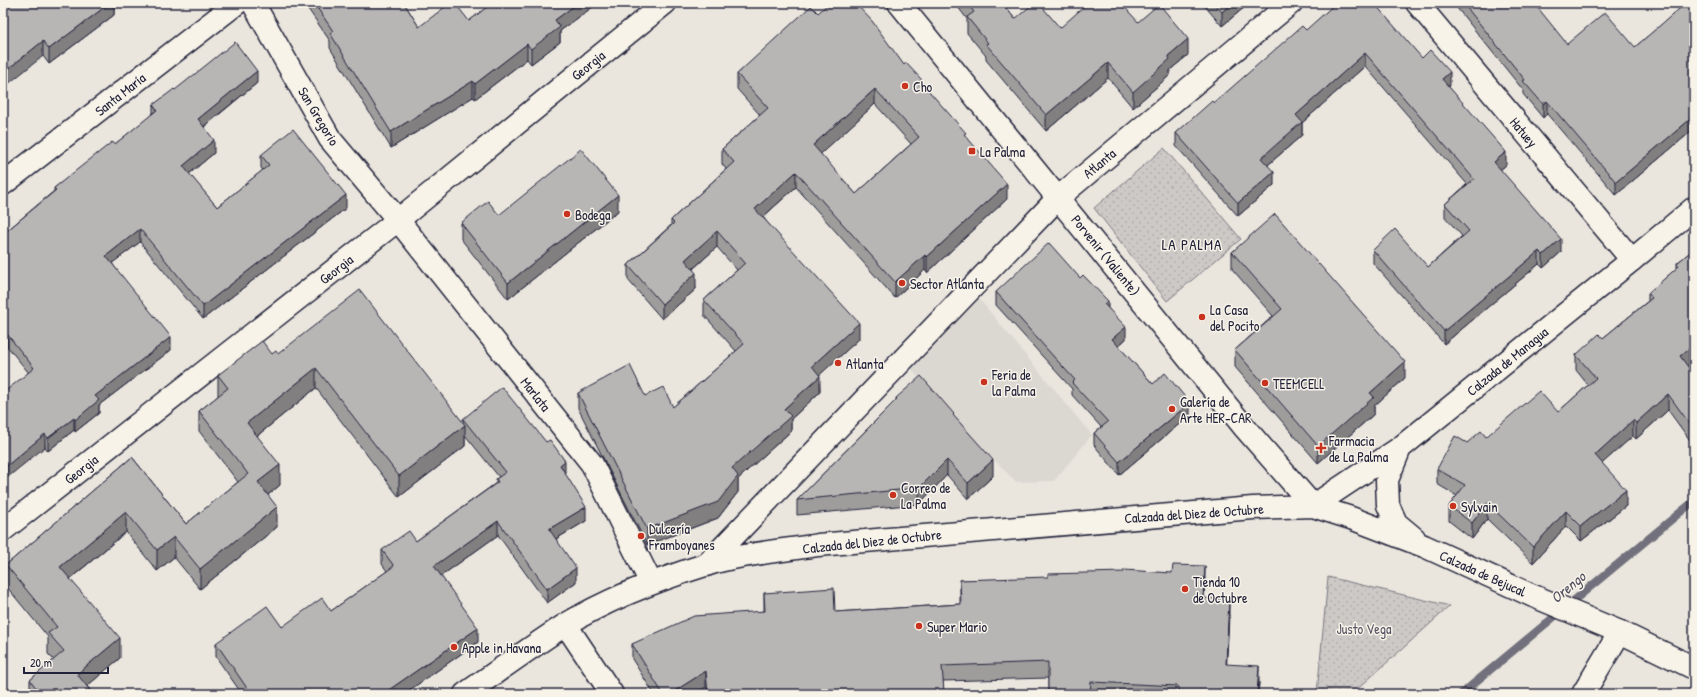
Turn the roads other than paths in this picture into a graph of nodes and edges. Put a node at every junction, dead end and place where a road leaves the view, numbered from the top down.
1 (237, 3) edge
2 (253, 3) edge
3 (665, 3) edge
4 (899, 3) edge
5 (1291, 3) edge
6 (1417, 3) edge
7 (3, 184) edge
8 (1059, 197) junction
9 (1694, 208) edge
10 (398, 220) junction
11 (1632, 260) junction
12 (1400, 448) junction
13 (1313, 506) junction
14 (3, 530) edge
15 (1424, 546) junction
16 (706, 565) junction
17 (652, 583) junction
18 (566, 625) junction
19 (1620, 632) junction
20 (1694, 668) edge
21 (465, 694) edge
22 (612, 694) edge
23 (1583, 694) edge

1 - 7 street, Santa María
2 - 10 street, San Gregorio
3 - 10 street, Georgia
4 - 8 street, Porvenir (Valiente)
5 - 8 street, Atlanta
6 - 11 street, Hatuey
8 - 13 street, Porvenir (Valiente)
8 - 16 street, Atlanta
9 - 11 street, Calzada de Managua
10 - 14 street, Georgia
10 - 17 street, Marlata
11 - 12 street, Calzada de Managua
12 - 13 street, Calzada de Managua
12 - 15 street
13 - 15 street, Calzada de Bejucal
13 - 16 street, Calzada del Diez de Octubre
15 - 19 street, Calzada de Bejucal
16 - 17 street, Calzada del Diez de Octubre
17 - 18 street, Calzada del Diez de Octubre
18 - 21 street, Calzada del Diez de Octubre
18 - 22 street
19 - 20 street, Calzada de Bejucal
19 - 23 street

